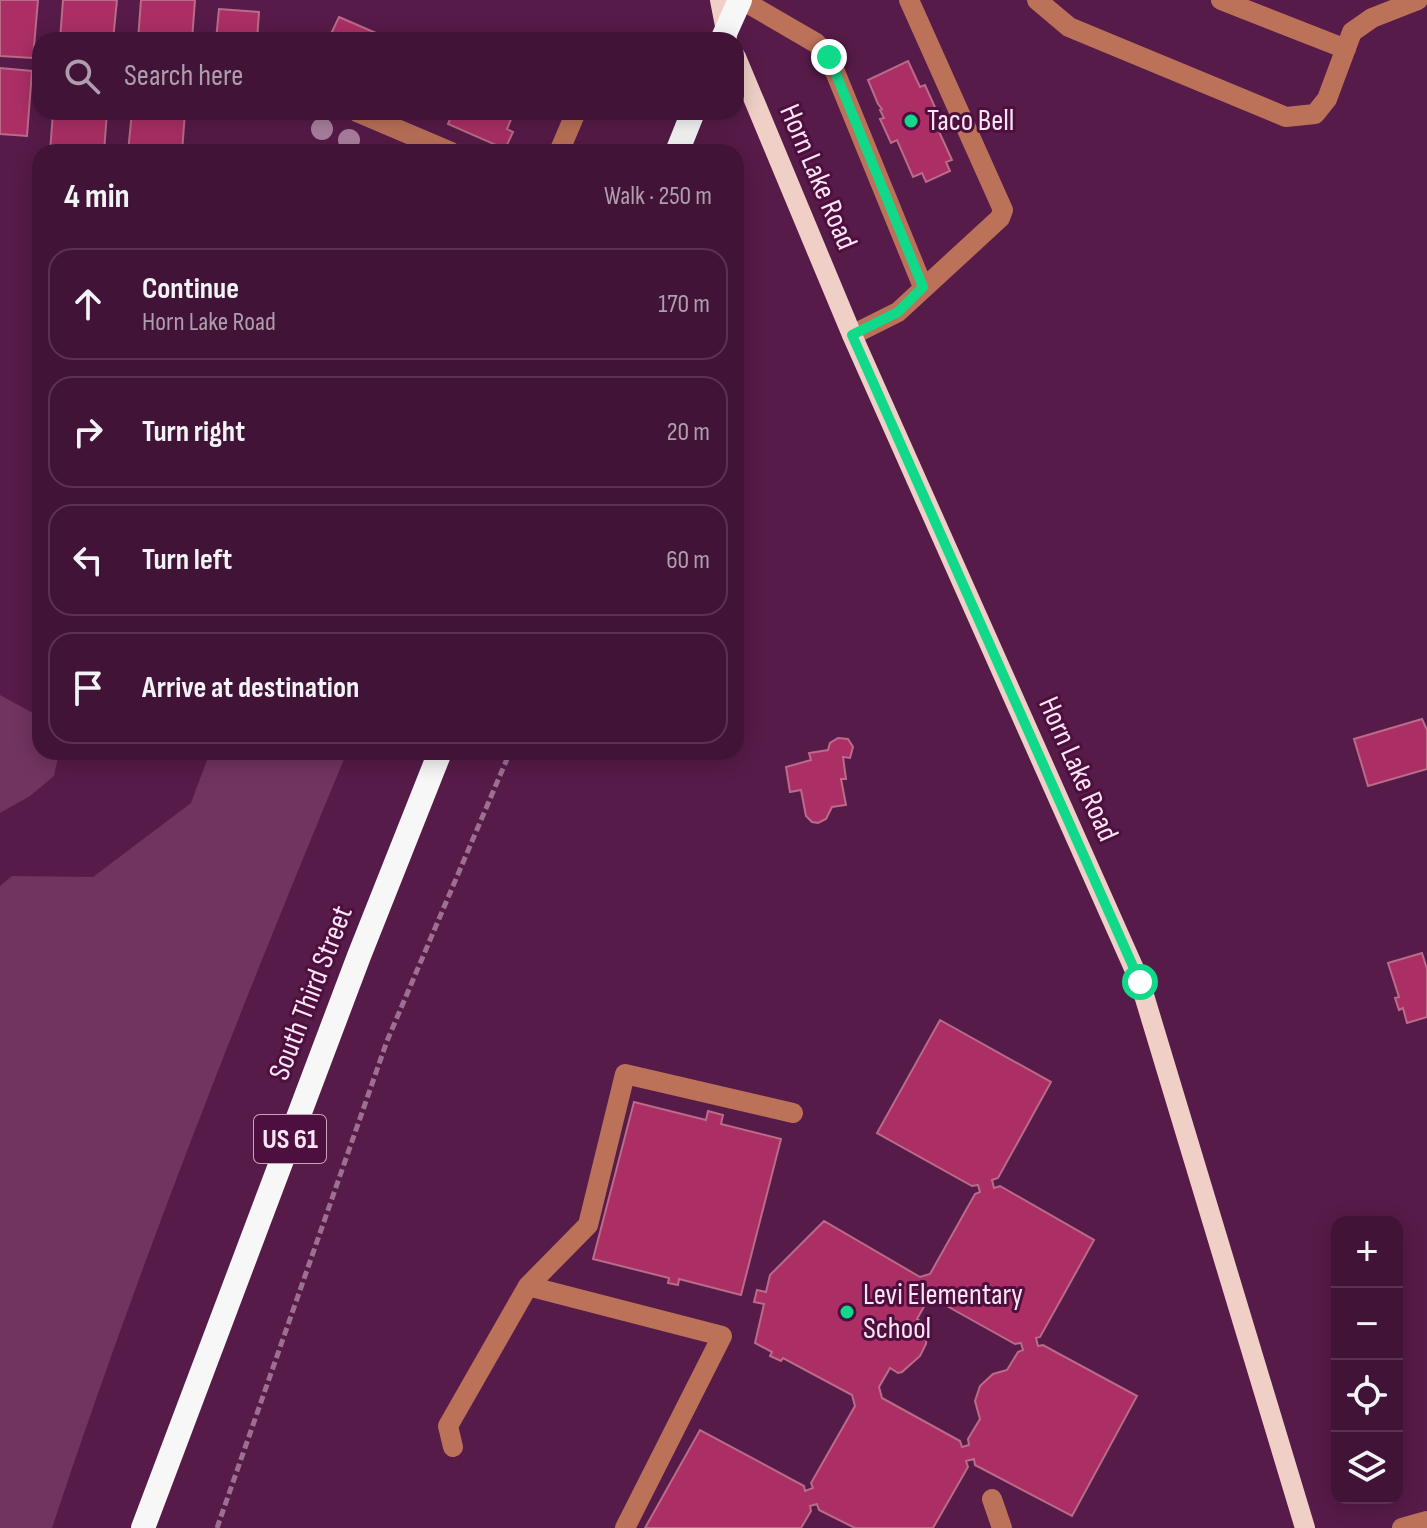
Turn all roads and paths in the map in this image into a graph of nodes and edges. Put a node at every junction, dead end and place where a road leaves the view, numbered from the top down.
1 (720, 0) edge
2 (741, 0) edge
3 (909, 0) edge
4 (1037, 0) edge
5 (1221, 0) edge
6 (1418, 0) edge
7 (724, 32) edge
8 (727, 32) edge
9 (1346, 49) junction
10 (744, 76) edge
11 (376, 120) edge
12 (573, 120) edge
13 (690, 120) edge
14 (432, 144) edge
15 (562, 144) edge
16 (680, 144) edge
17 (923, 287) junction
18 (852, 335) junction
19 (437, 760) edge
20 (507, 760) edge
21 (793, 1113) dead end
22 (528, 1286) junction
23 (453, 1447) dead end
24 (992, 1499) dead end
25 (1427, 1521) edge
26 (143, 1528) edge
27 (217, 1528) edge
28 (625, 1528) edge
29 (1002, 1528) edge
30 (1305, 1528) edge
31 (1402, 1528) edge

1 - 7 main road
2 - 8 highway
2 - 17 street
3 - 17 street
4 - 9 street
5 - 9 street
6 - 9 street
10 - 18 main road, Horn Lake Road
11 - 14 street
12 - 15 street
13 - 16 highway
17 - 18 street
18 - 30 main road, Horn Lake Road
19 - 26 highway, South Third Street / US 61
20 - 27 path
21 - 22 street
22 - 23 street
22 - 28 street
24 - 29 street
25 - 31 street

